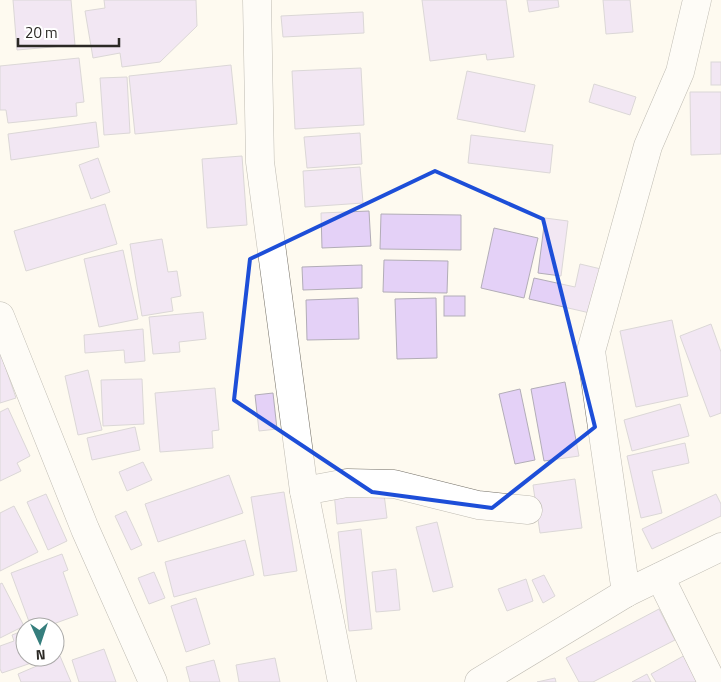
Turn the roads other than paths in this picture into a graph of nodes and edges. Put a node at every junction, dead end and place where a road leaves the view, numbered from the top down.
1 (257, 0) edge
2 (697, 0) edge
3 (0, 316) edge
4 (304, 491) junction
5 (528, 510) dead end
6 (721, 547) edge
7 (660, 577) junction
8 (626, 593) junction
9 (153, 682) edge
10 (342, 682) edge
11 (479, 682) edge
12 (712, 682) edge

1 - 4 street
2 - 8 street
3 - 9 street
4 - 5 street
4 - 10 street
6 - 7 street
7 - 8 street
7 - 12 street
8 - 11 street

